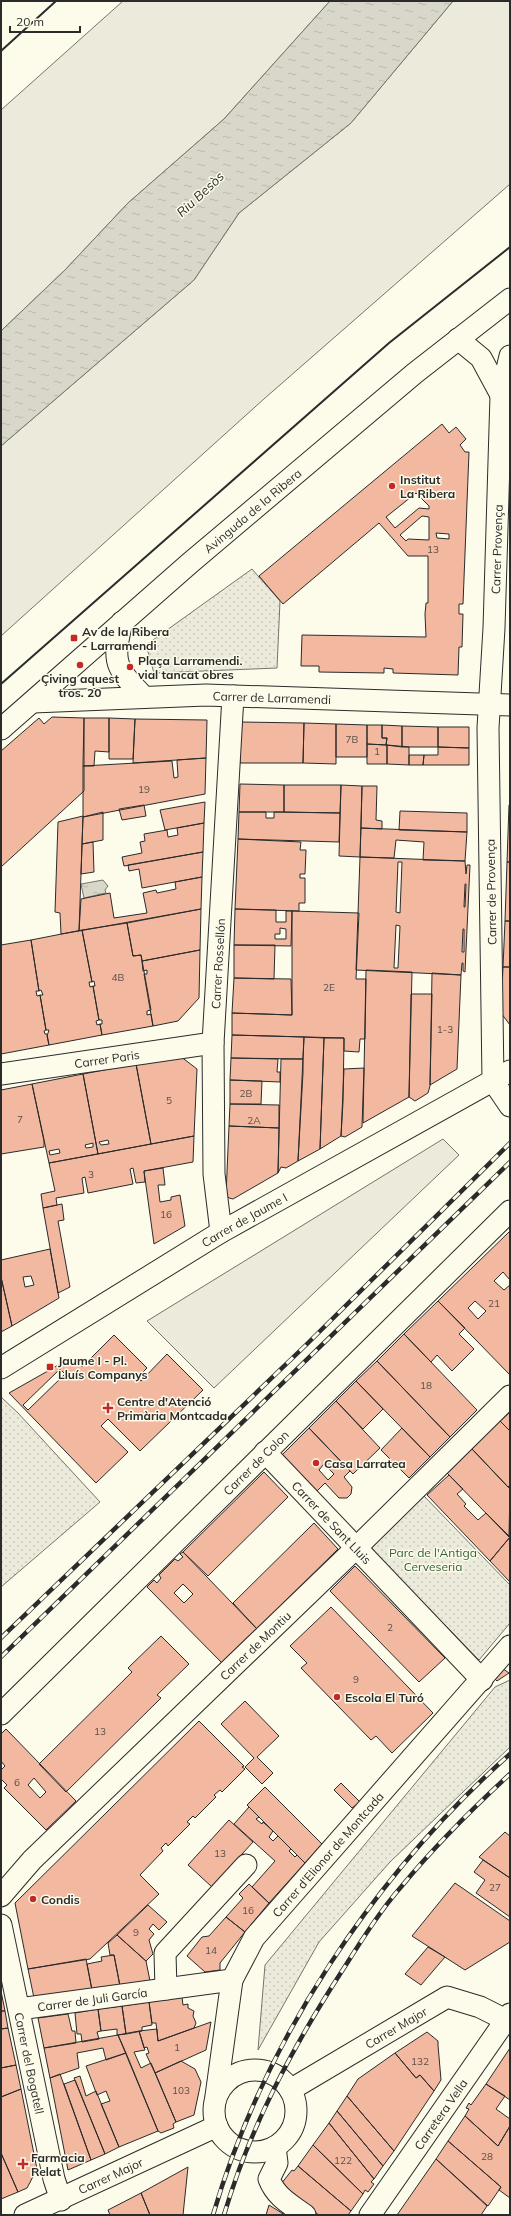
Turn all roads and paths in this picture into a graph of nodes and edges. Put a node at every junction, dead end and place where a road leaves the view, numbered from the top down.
1 (510, 299) edge
2 (458, 339) junction
3 (510, 356) edge
4 (501, 395) junction
5 (122, 622) junction
6 (233, 696) junction
7 (144, 697) junction
8 (33, 702) junction
9 (500, 704) edge
10 (1, 729) edge
11 (213, 1043) junction
12 (1, 1074) edge
13 (502, 1076) edge
14 (510, 1106) edge
15 (510, 1211) edge
16 (221, 1232) junction
17 (1, 1368) edge
18 (510, 1396) edge
19 (265, 1452) junction
20 (356, 1548) junction
21 (510, 1646) edge
22 (482, 1680) junction
23 (1, 1714) edge
24 (246, 1865) dead end
25 (1, 1896) edge
26 (1, 1925) edge
27 (232, 1980) junction
28 (166, 1989) junction
29 (19, 2010) junction
30 (508, 2017) edge
31 (290, 2090) junction
32 (216, 2096) junction
33 (216, 2126) junction
34 (275, 2147) junction
35 (51, 2207) edge
36 (25, 2215) edge
37 (305, 2215) edge
38 (370, 2215) edge

1 - 2 street, Avinguda de la Ribera
2 - 4 street
2 - 5 street, Avinguda de la Ribera
3 - 4 street, Carrer Provença
4 - 9 street, Carrer Provença
5 - 7 street
5 - 8 street, Avinguda de la Ribera
6 - 7 street, Carrer de Larramendi
6 - 9 street, Carrer de Larramendi
6 - 11 street, Carrer Rossellón
7 - 8 street, Carrer de Larramendi
8 - 10 street, Avinguda de la Ribera
9 - 13 street, Carrer de Provença
11 - 12 street, Carrer Paris
11 - 16 street, Carrer Rossellón
13 - 14 street
13 - 16 street, Carrer de Jaume I
15 - 19 street, Carrer de Colon
16 - 17 street, Carrer de Jaume I
18 - 20 street, Carrer de Montiu
19 - 20 street, Carrer de Sant Lluis
19 - 23 street, Carrer de Colon
20 - 22 street, Carrer de Sant Lluis
20 - 25 street, Carrer de Montiu
21 - 22 street, Carrer d'Elionor de Montcada
22 - 27 street, Carrer d'Elionor de Montcada
24 - 28 street
26 - 29 street, Carrer del Bogatell
27 - 28 street, Carrer de Juli García
27 - 32 street, Carrer d'Elionor de Montcada
28 - 29 street, Carrer de Juli García
29 - 35 street, Carrer del Bogatell
30 - 31 street, Carrer Major
30 - 38 street, Carretera Vella
31 - 32 street
31 - 34 street
32 - 33 street
33 - 34 street
33 - 35 street, Carrer Major
34 - 37 street
35 - 36 street, Carrer Major

